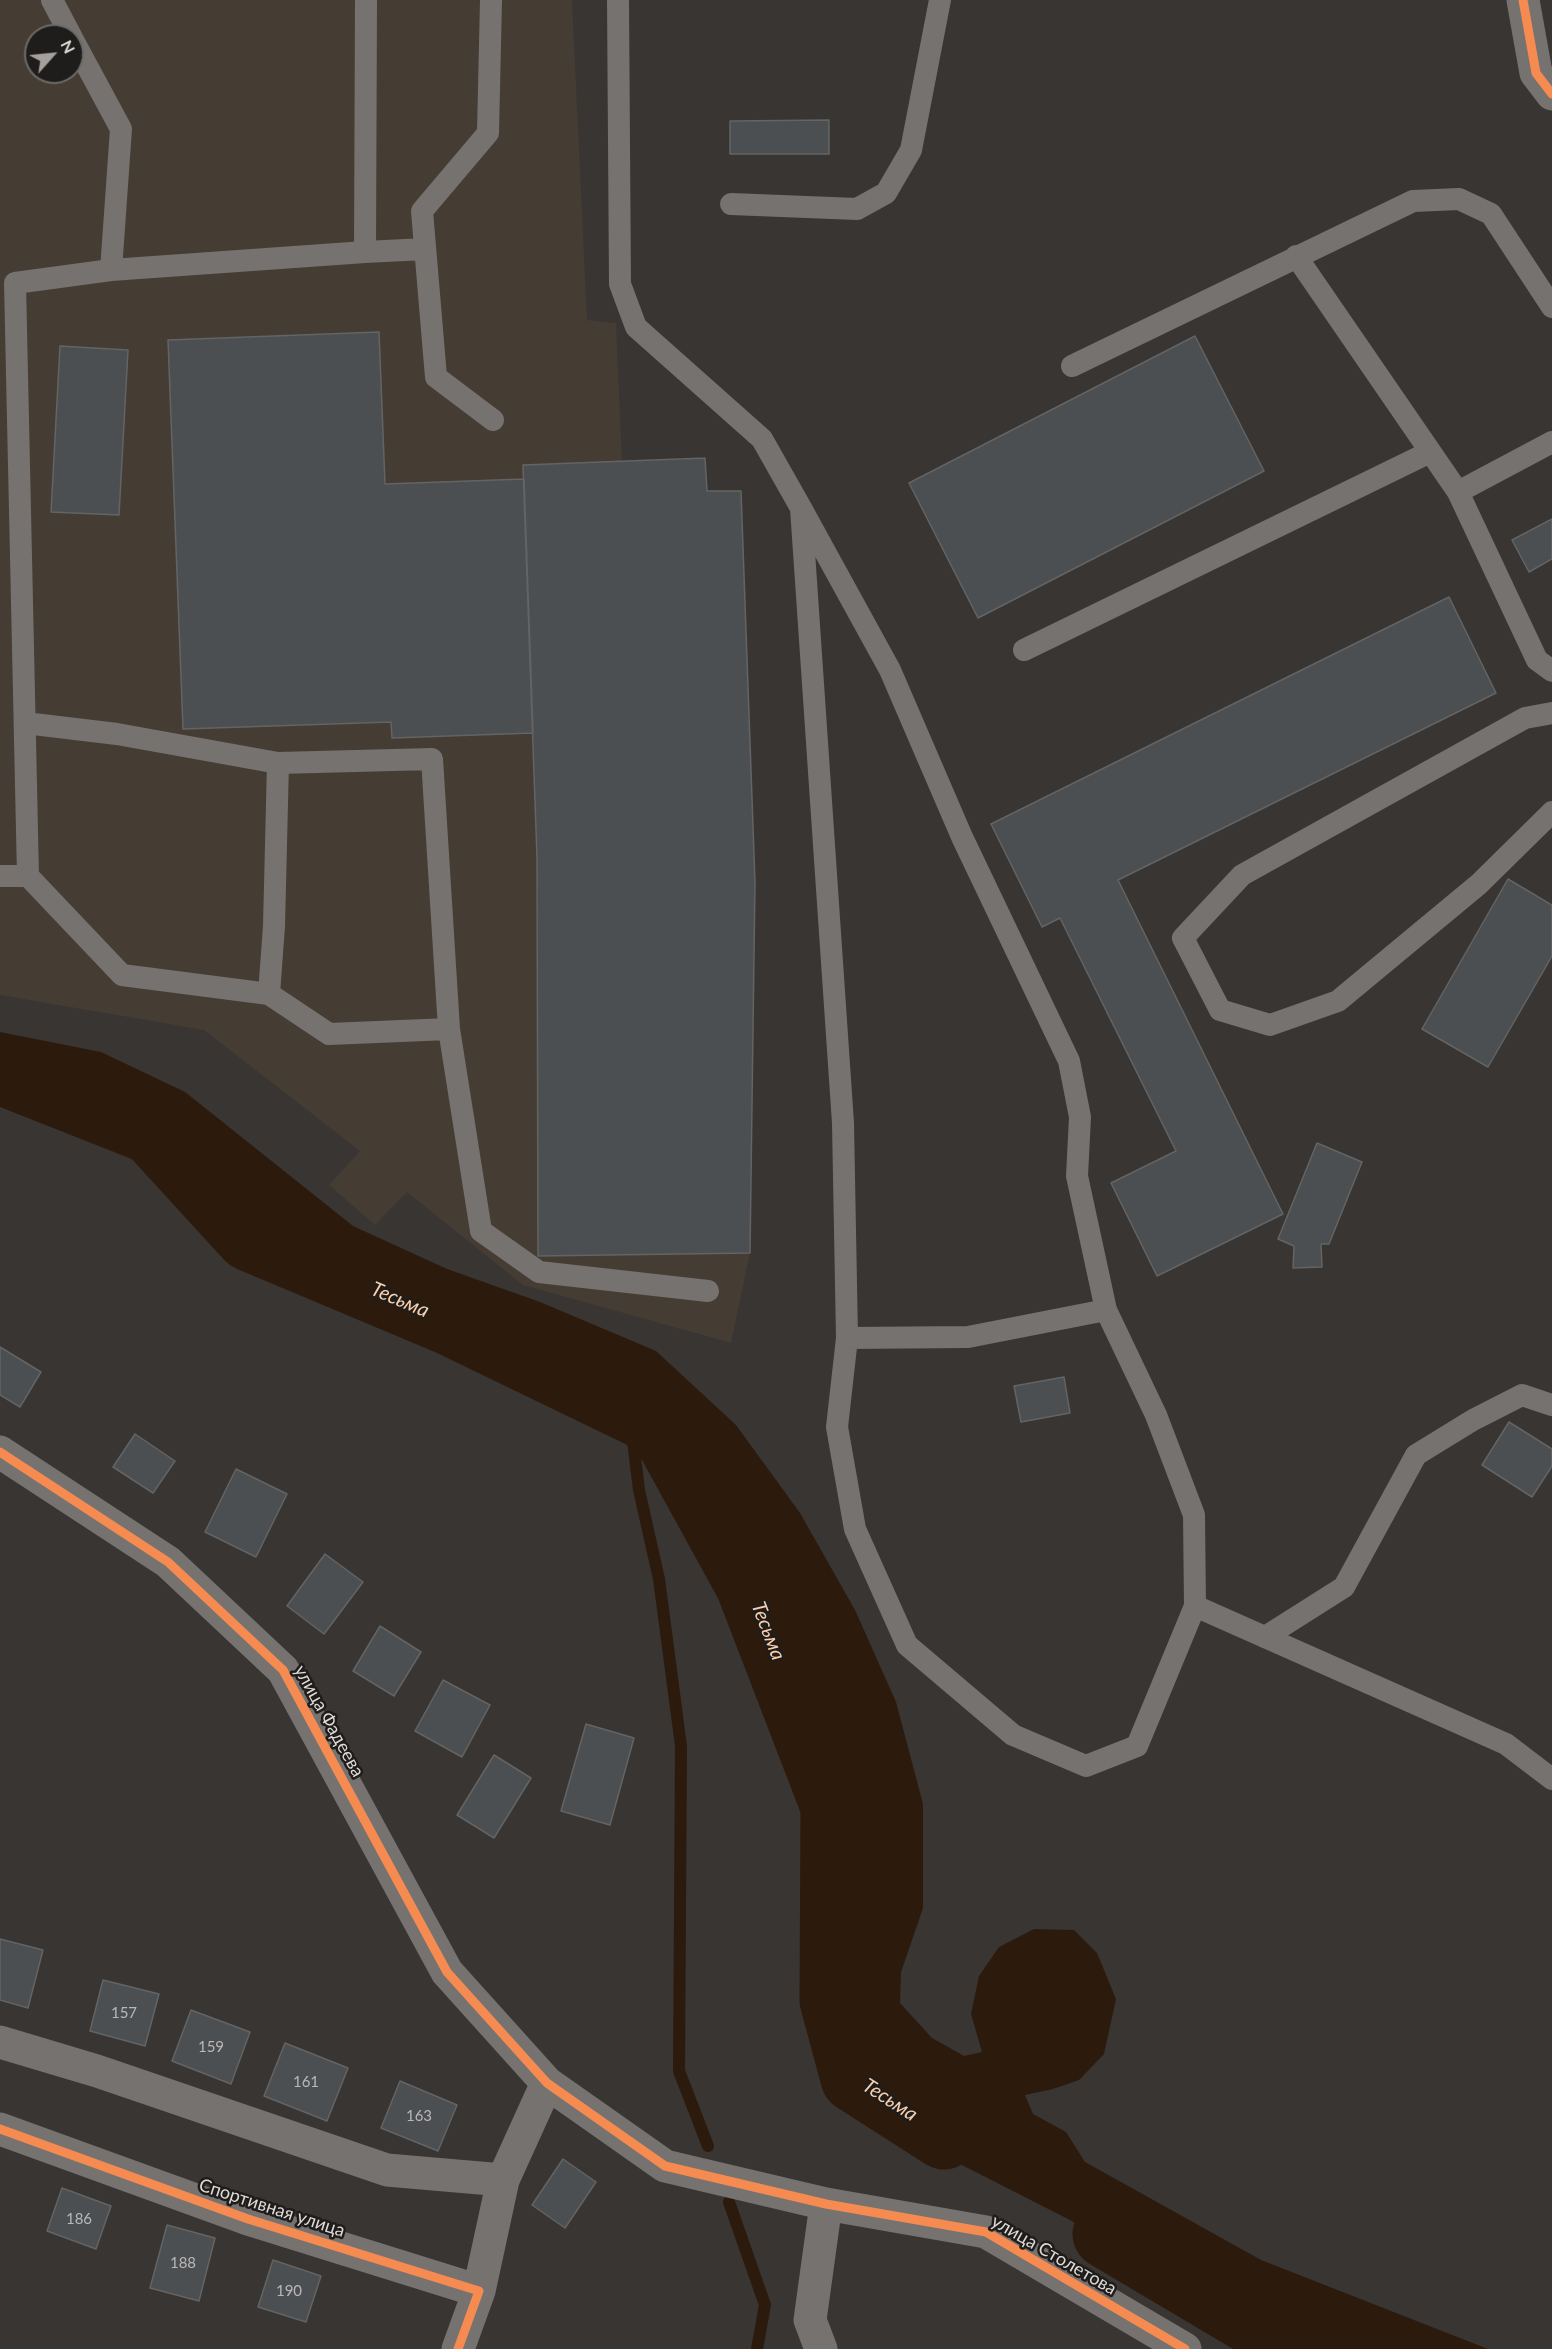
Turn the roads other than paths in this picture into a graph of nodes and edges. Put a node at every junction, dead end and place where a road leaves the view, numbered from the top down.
1 (52, 0) edge
2 (366, 0) edge
3 (491, 0) edge
4 (618, 0) edge
5 (940, 0) edge
6 (1523, 0) edge
7 (65, 24) edge
8 (84, 60) edge
9 (1552, 94) edge
10 (730, 204) dead end
11 (425, 249) junction
12 (365, 252) junction
13 (1296, 256) junction
14 (111, 270) junction
15 (1552, 307) edge
16 (1072, 366) dead end
17 (493, 420) dead end
18 (1552, 442) edge
19 (1430, 452) junction
20 (1458, 492) junction
21 (801, 508) junction
22 (1023, 650) dead end
23 (1552, 671) edge
24 (1552, 713) edge
25 (25, 723) junction
26 (278, 763) junction
27 (1552, 812) edge
28 (0, 876) edge
29 (28, 876) junction
30 (269, 994) junction
31 (449, 1029) junction
32 (708, 1291) dead end
33 (1106, 1310) junction
34 (846, 1338) junction
35 (1552, 1405) edge
36 (0, 1452) edge
37 (1195, 1606) junction
38 (1265, 1637) junction
39 (1552, 1779) edge
40 (0, 2042) edge
41 (547, 2083) junction
42 (0, 2129) edge
43 (503, 2180) junction
44 (826, 2204) junction
45 (479, 2291) junction
46 (812, 2340) edge
47 (458, 2349) edge
48 (1185, 2349) edge

1 - 7 lane
2 - 12 lane
3 - 11 lane
4 - 21 lane
5 - 10 lane
6 - 9 street
8 - 14 lane
11 - 12 lane
11 - 17 lane
12 - 14 lane
13 - 15 lane
13 - 16 lane
13 - 19 lane
14 - 25 lane
18 - 20 lane
19 - 20 lane
19 - 22 lane
20 - 23 lane
21 - 33 lane
21 - 34 lane
24 - 27 lane
25 - 26 lane
25 - 29 lane
26 - 30 lane
26 - 31 lane
28 - 29 lane
29 - 30 lane
30 - 31 lane
31 - 32 lane
33 - 34 lane
33 - 37 lane
34 - 37 lane
35 - 38 lane
36 - 41 street, улица Фадеева
37 - 38 lane
38 - 39 lane
40 - 43 street
41 - 43 street
41 - 44 street, улица Фадеева
42 - 45 street, Спортивная улица
43 - 45 street
44 - 46 street
44 - 48 street, улица Столетова
45 - 47 street

